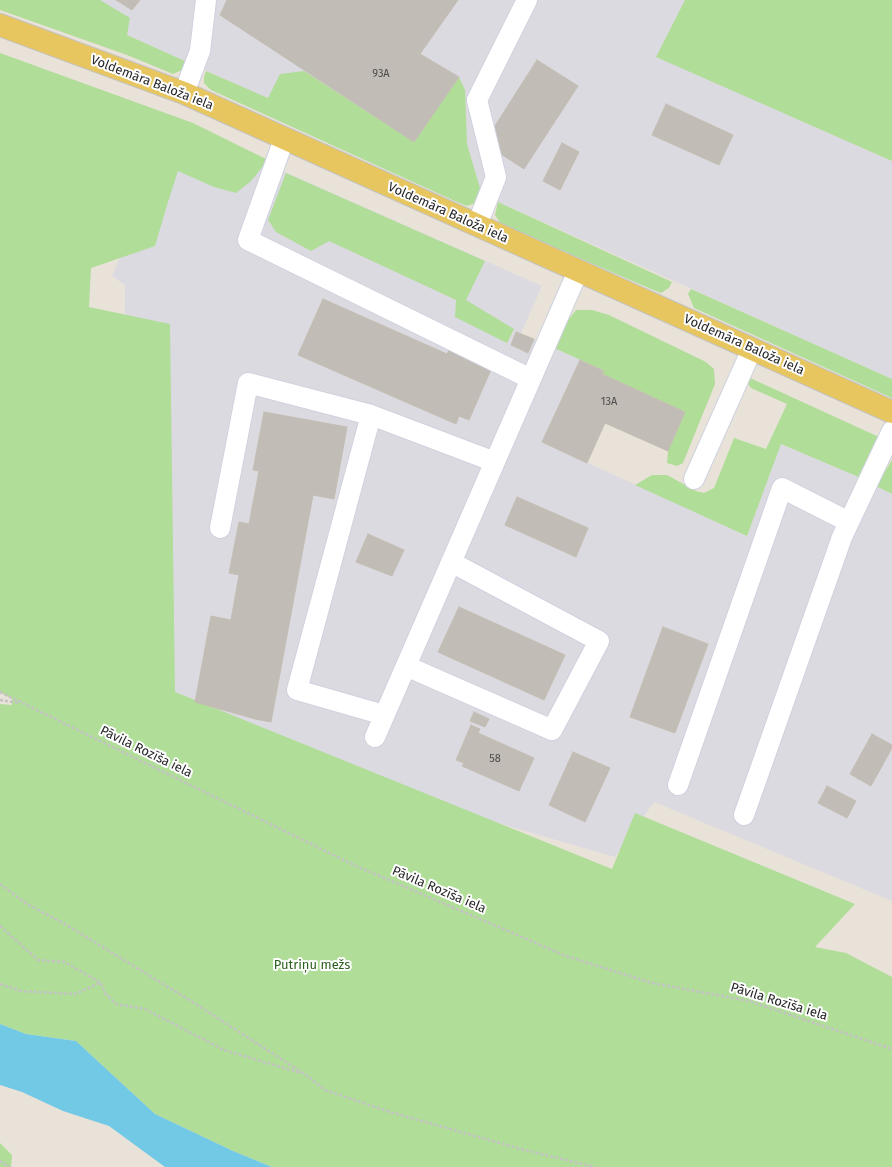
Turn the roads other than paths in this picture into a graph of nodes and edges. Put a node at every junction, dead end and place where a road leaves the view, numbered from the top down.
1 (206, 0) edge
2 (527, 0) edge
3 (0, 25) edge
4 (184, 93) junction
5 (284, 139) junction
6 (476, 225) junction
7 (578, 271) junction
8 (752, 349) junction
9 (531, 378) junction
10 (892, 412) edge
11 (371, 415) junction
12 (892, 431) edge
13 (495, 462) junction
14 (694, 480) dead end
15 (849, 522) junction
16 (220, 528) dead end
17 (451, 562) junction
18 (406, 666) junction
19 (384, 715) junction
20 (375, 737) dead end
21 (678, 785) dead end
22 (744, 815) dead end

1 - 4 lane
2 - 6 lane
3 - 4 main road, Voldemāra Baloža iela
4 - 5 main road, Voldemāra Baloža iela
5 - 6 main road, Voldemāra Baloža iela
5 - 9 lane
6 - 7 main road, Voldemāra Baloža iela
7 - 8 main road, Voldemāra Baloža iela
7 - 9 lane
8 - 10 main road, Voldemāra Baloža iela
8 - 14 lane
9 - 13 lane
11 - 13 lane
11 - 16 lane
11 - 19 lane
12 - 15 lane
13 - 17 lane
15 - 21 lane
15 - 22 lane
17 - 18 lane
17 - 18 lane
18 - 19 lane
19 - 20 lane

